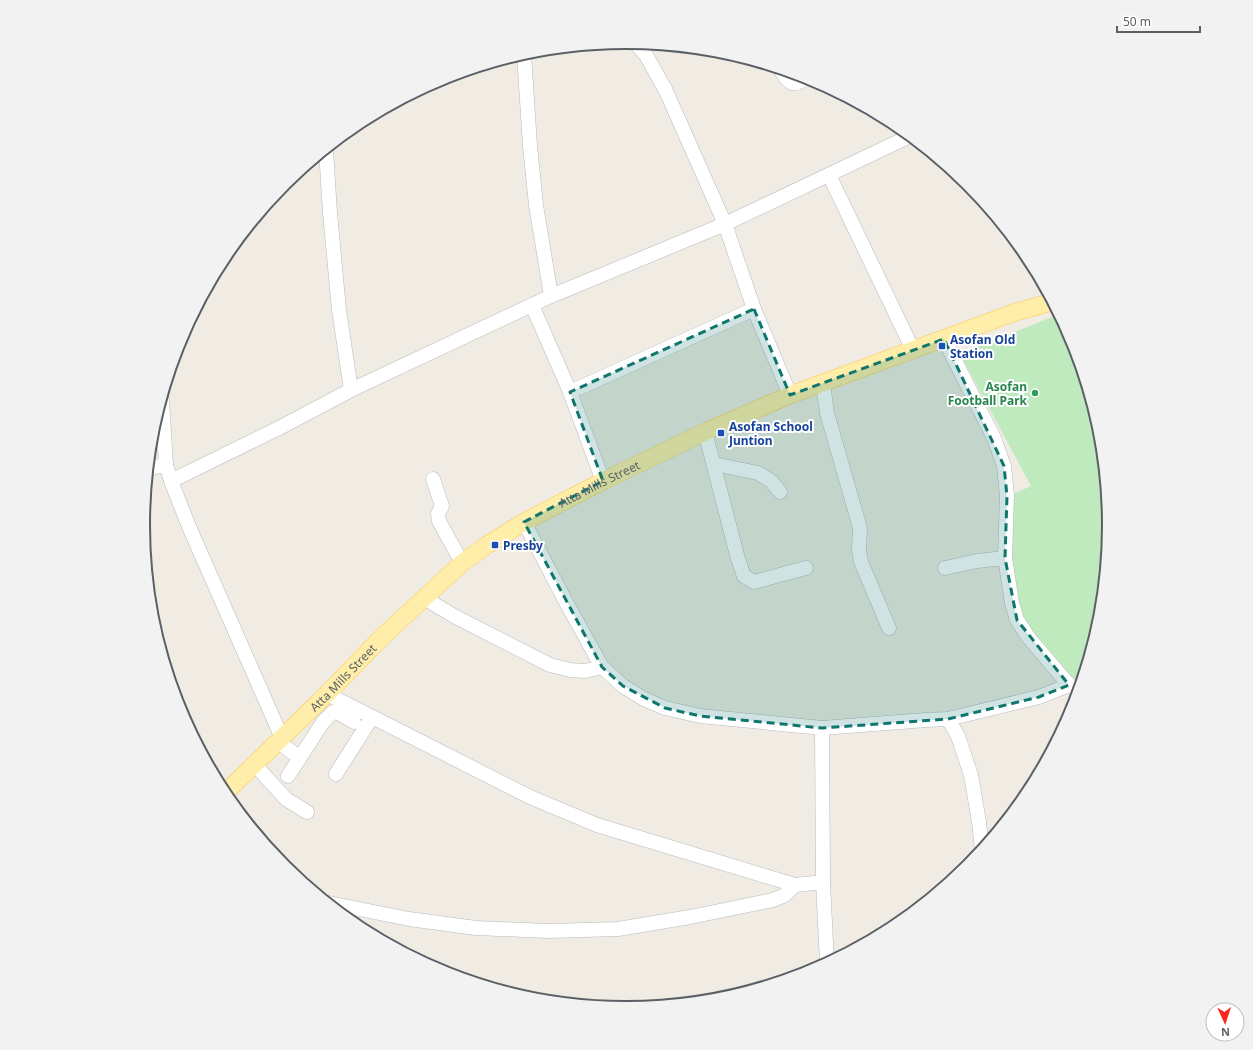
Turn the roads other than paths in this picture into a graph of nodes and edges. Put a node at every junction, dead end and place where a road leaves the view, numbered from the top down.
1 (641, 49) edge
2 (524, 60) edge
3 (784, 76) edge
4 (801, 82) edge
5 (904, 139) edge
6 (326, 156) edge
7 (829, 175) junction
8 (725, 224) junction
9 (551, 296) junction
10 (1047, 303) edge
11 (532, 305) junction
12 (754, 309) junction
13 (944, 339) junction
14 (913, 350) junction
15 (823, 384) junction
16 (351, 390) junction
17 (570, 392) junction
18 (790, 396) junction
19 (163, 419) edge
20 (705, 432) junction
21 (714, 464) junction
22 (166, 465) junction
23 (155, 467) edge
24 (432, 479) dead end
25 (172, 480) junction
26 (603, 481) junction
27 (780, 492) dead end
28 (524, 522) junction
29 (1005, 558) junction
30 (462, 563) junction
31 (806, 568) dead end
32 (945, 568) dead end
33 (424, 598) junction
34 (889, 628) dead end
35 (602, 667) junction
36 (1074, 688) edge
37 (327, 694) junction
38 (309, 712) junction
39 (372, 717) junction
40 (948, 719) junction
41 (323, 722) junction
42 (354, 722) dead end
43 (822, 728) junction
44 (280, 740) junction
45 (299, 757) junction
46 (255, 765) junction
47 (336, 774) dead end
48 (288, 776) dead end
49 (230, 788) edge
50 (308, 812) dead end
51 (981, 842) edge
52 (823, 882) junction
53 (795, 885) junction
54 (340, 905) edge
55 (827, 957) edge

1 - 8 street
2 - 9 street
3 - 4 street
5 - 7 street
6 - 16 street
7 - 8 street
7 - 14 street
8 - 9 street
8 - 12 street
9 - 11 street
10 - 13 main road, Atta Mills Street
11 - 16 street
11 - 17 street
12 - 17 street
12 - 18 street
13 - 14 main road, Atta Mills Street
13 - 29 street
14 - 15 main road, Atta Mills Street
15 - 18 main road, Atta Mills Street
15 - 34 street
16 - 25 street
17 - 26 street
18 - 20 main road, Atta Mills Street
19 - 22 street
20 - 21 street
20 - 26 main road, Atta Mills Street
21 - 27 street
21 - 31 street
22 - 23 street
22 - 25 street
24 - 30 street
25 - 44 street
26 - 28 main road, Atta Mills Street
28 - 30 main road, Atta Mills Street
28 - 35 street
29 - 32 street
29 - 36 street
30 - 33 main road, Atta Mills Street
33 - 35 street
33 - 37 main road, Atta Mills Street
35 - 43 street
36 - 40 street
37 - 38 main road, Atta Mills Street
37 - 39 street
38 - 41 street
38 - 44 main road, Atta Mills Street
39 - 47 street
39 - 53 street
40 - 43 street
40 - 51 street
41 - 42 street
41 - 45 street
43 - 52 street
44 - 45 street
44 - 46 main road, Atta Mills Street
45 - 48 street
46 - 49 main road, Atta Mills Street
46 - 50 street
52 - 53 street
52 - 55 street
53 - 54 street

